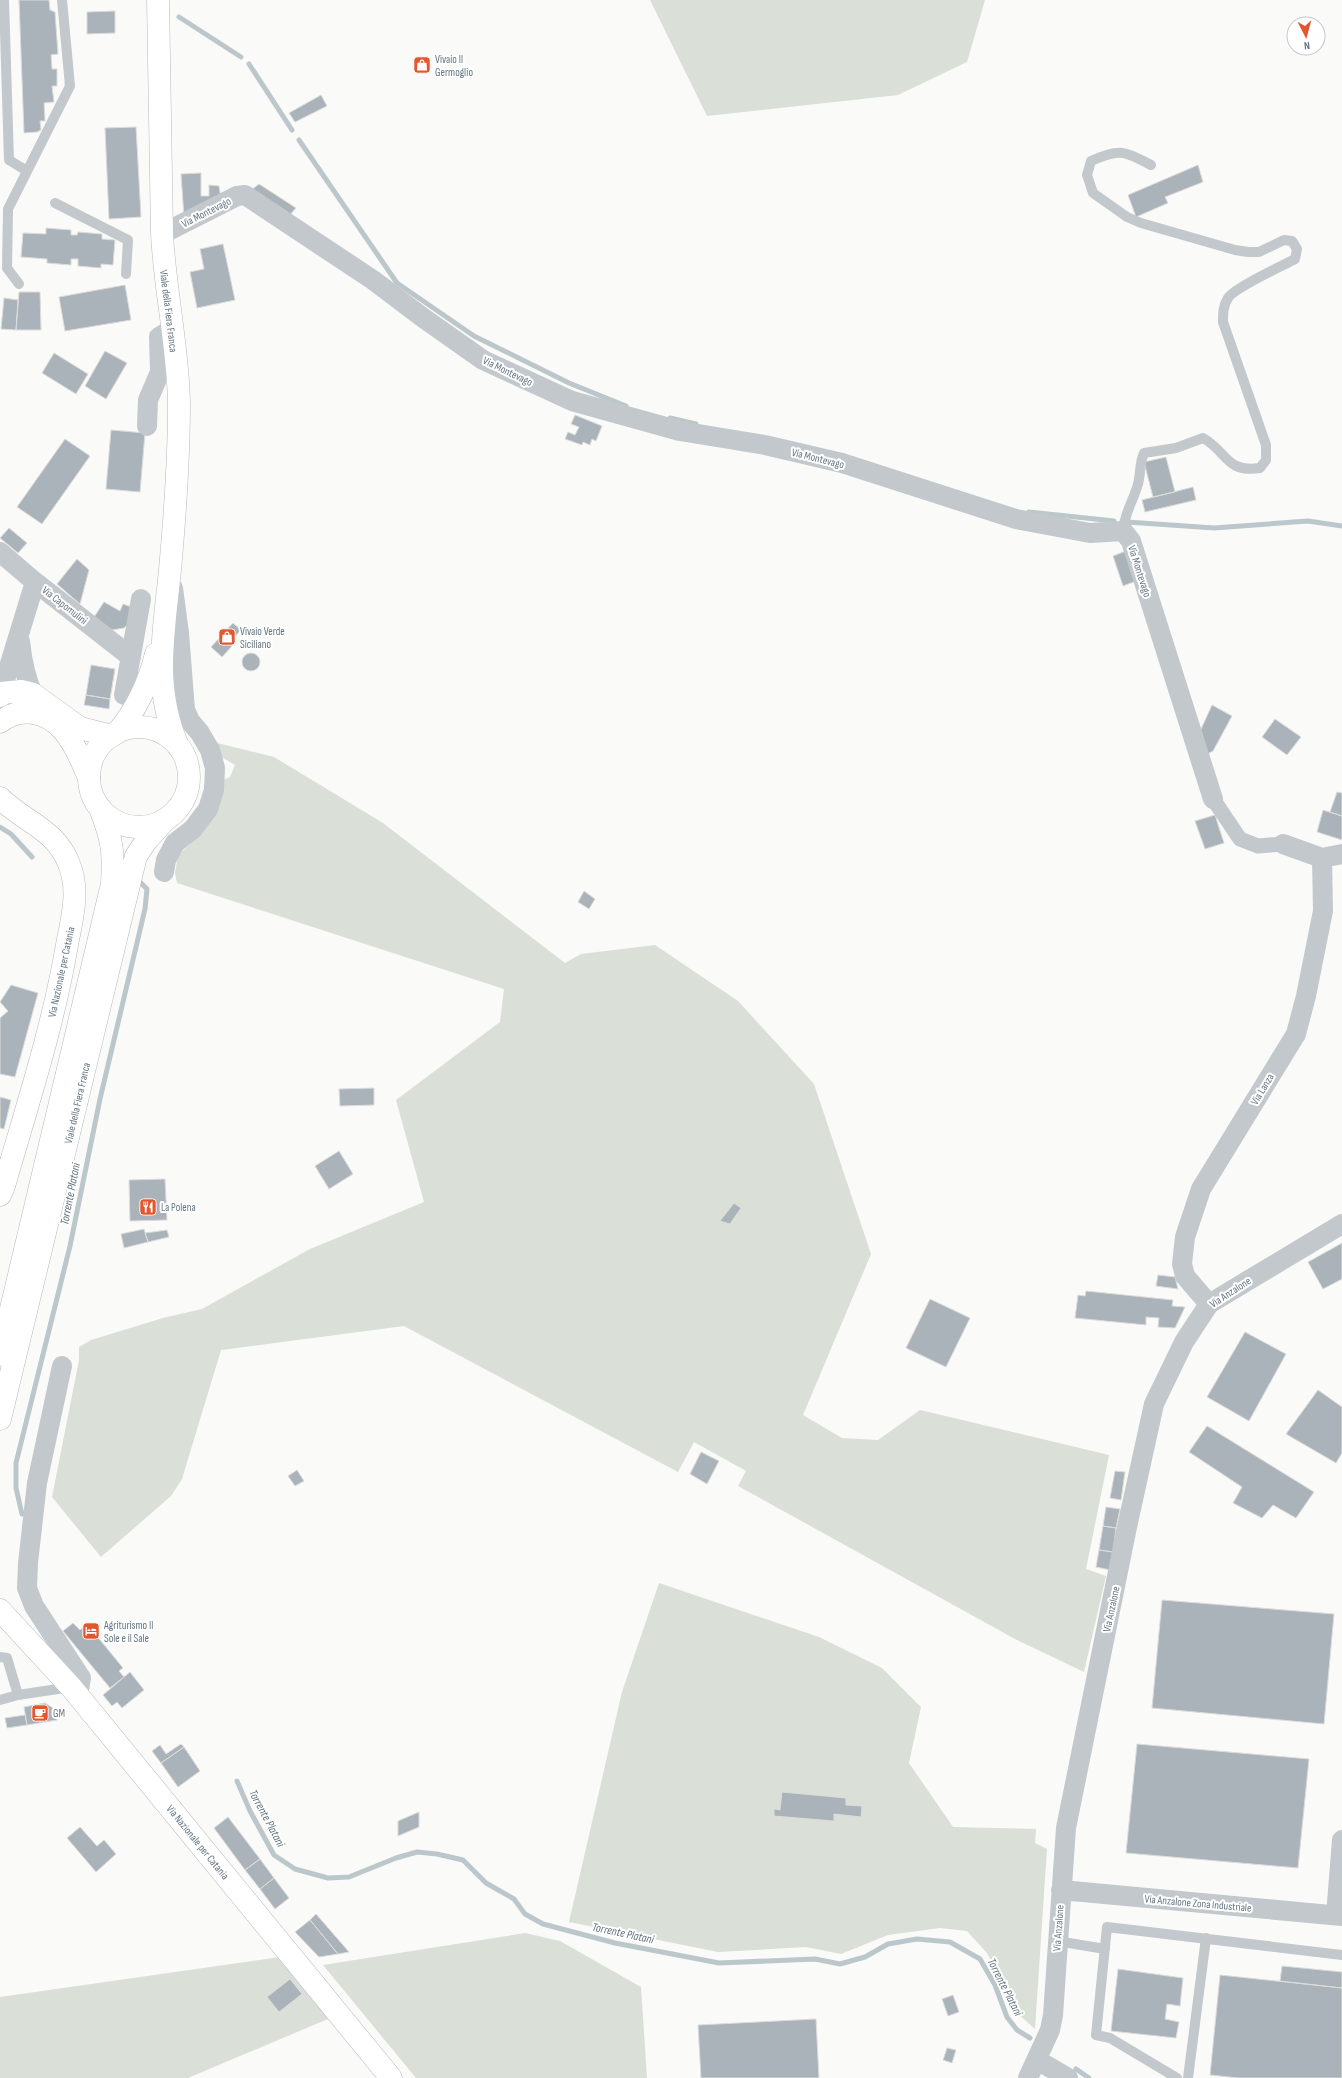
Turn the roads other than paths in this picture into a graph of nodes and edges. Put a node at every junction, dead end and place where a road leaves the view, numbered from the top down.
1 (4, 0) edge
2 (62, 0) edge
3 (158, 0) edge
4 (1151, 165) dead end
5 (28, 171) junction
6 (55, 204) dead end
7 (162, 234) junction
8 (126, 274) dead end
9 (19, 284) dead end
10 (172, 329) junction
11 (147, 426) dead end
12 (1123, 530) junction
13 (0, 552) edge
14 (170, 570) junction
15 (36, 582) junction
16 (141, 599) dead end
17 (164, 622) junction
18 (19, 633) junction
19 (131, 657) junction
20 (124, 694) dead end
21 (0, 695) edge
22 (35, 703) junction
23 (0, 722) edge
24 (114, 734) junction
25 (178, 746) junction
26 (89, 778) junction
27 (0, 798) edge
28 (1213, 799) joint
29 (100, 808) junction
30 (166, 819) junction
31 (1282, 844) joint
32 (1342, 854) edge
33 (1322, 858) junction
34 (164, 872) dead end
35 (0, 1194) edge
36 (1342, 1224) edge
37 (1209, 1304) junction
38 (0, 1354) edge
39 (62, 1366) dead end
40 (0, 1418) edge
41 (0, 1610) edge
42 (0, 1656) edge
43 (75, 1691) junction
44 (18, 1695) junction
45 (0, 1700) edge
46 (1342, 1840) edge
47 (1061, 1890) junction
48 (1339, 1916) edge
49 (1206, 1938) junction
50 (1057, 1940) junction
51 (1104, 1949) junction
52 (1342, 1955) edge
53 (1037, 2060) junction
54 (391, 2078) edge
55 (1028, 2078) edge
56 (1068, 2078) edge
57 (1177, 2078) edge
58 (1188, 2078) edge

1 - 5 lane
2 - 5 lane
3 - 7 main road, Viale della Fiera Franca
4 - 12 lane
5 - 9 lane
6 - 8 lane
7 - 10 main road, Viale della Fiera Franca
7 - 12 street, Via Montevago
10 - 11 street
10 - 14 main road, Viale della Fiera Franca
12 - 28 street, Via Montevago
13 - 15 street, Via Capomulini
14 - 17 main road, Viale della Fiera Franca
14 - 34 street
15 - 18 street
15 - 19 street, Via Capomulini
16 - 19 street
17 - 24 main road
17 - 25 main road
18 - 21 street
18 - 22 street
19 - 20 street
21 - 22 main road
22 - 23 main road
22 - 24 main road
22 - 26 main road
24 - 25 main road
24 - 26 main road
25 - 30 main road
26 - 29 main road
27 - 35 main road, Via Nazionale per Catania
28 - 31 street, Via Montevago
29 - 30 main road
29 - 38 main road, Viale della Fiera Franca
30 - 40 main road, Viale della Fiera Franca
31 - 33 street, Via Montevago
32 - 33 street
33 - 37 street, Via Lanza
36 - 37 street, Via Anzalone
37 - 47 street, Via Anzalone
39 - 43 street
41 - 43 main road, Via Nazionale per Catania
42 - 44 lane
43 - 44 lane
43 - 54 main road, Via Nazionale per Catania
44 - 45 lane
46 - 48 street, Via Anzalone Zona Industriale
47 - 48 street, Via Anzalone Zona Industriale
47 - 50 street, Via Anzalone
49 - 51 lane
49 - 52 lane
49 - 58 lane
50 - 51 lane
50 - 53 street, Via Anzalone
51 - 57 lane
53 - 55 street, Via Anzalone
53 - 56 street

